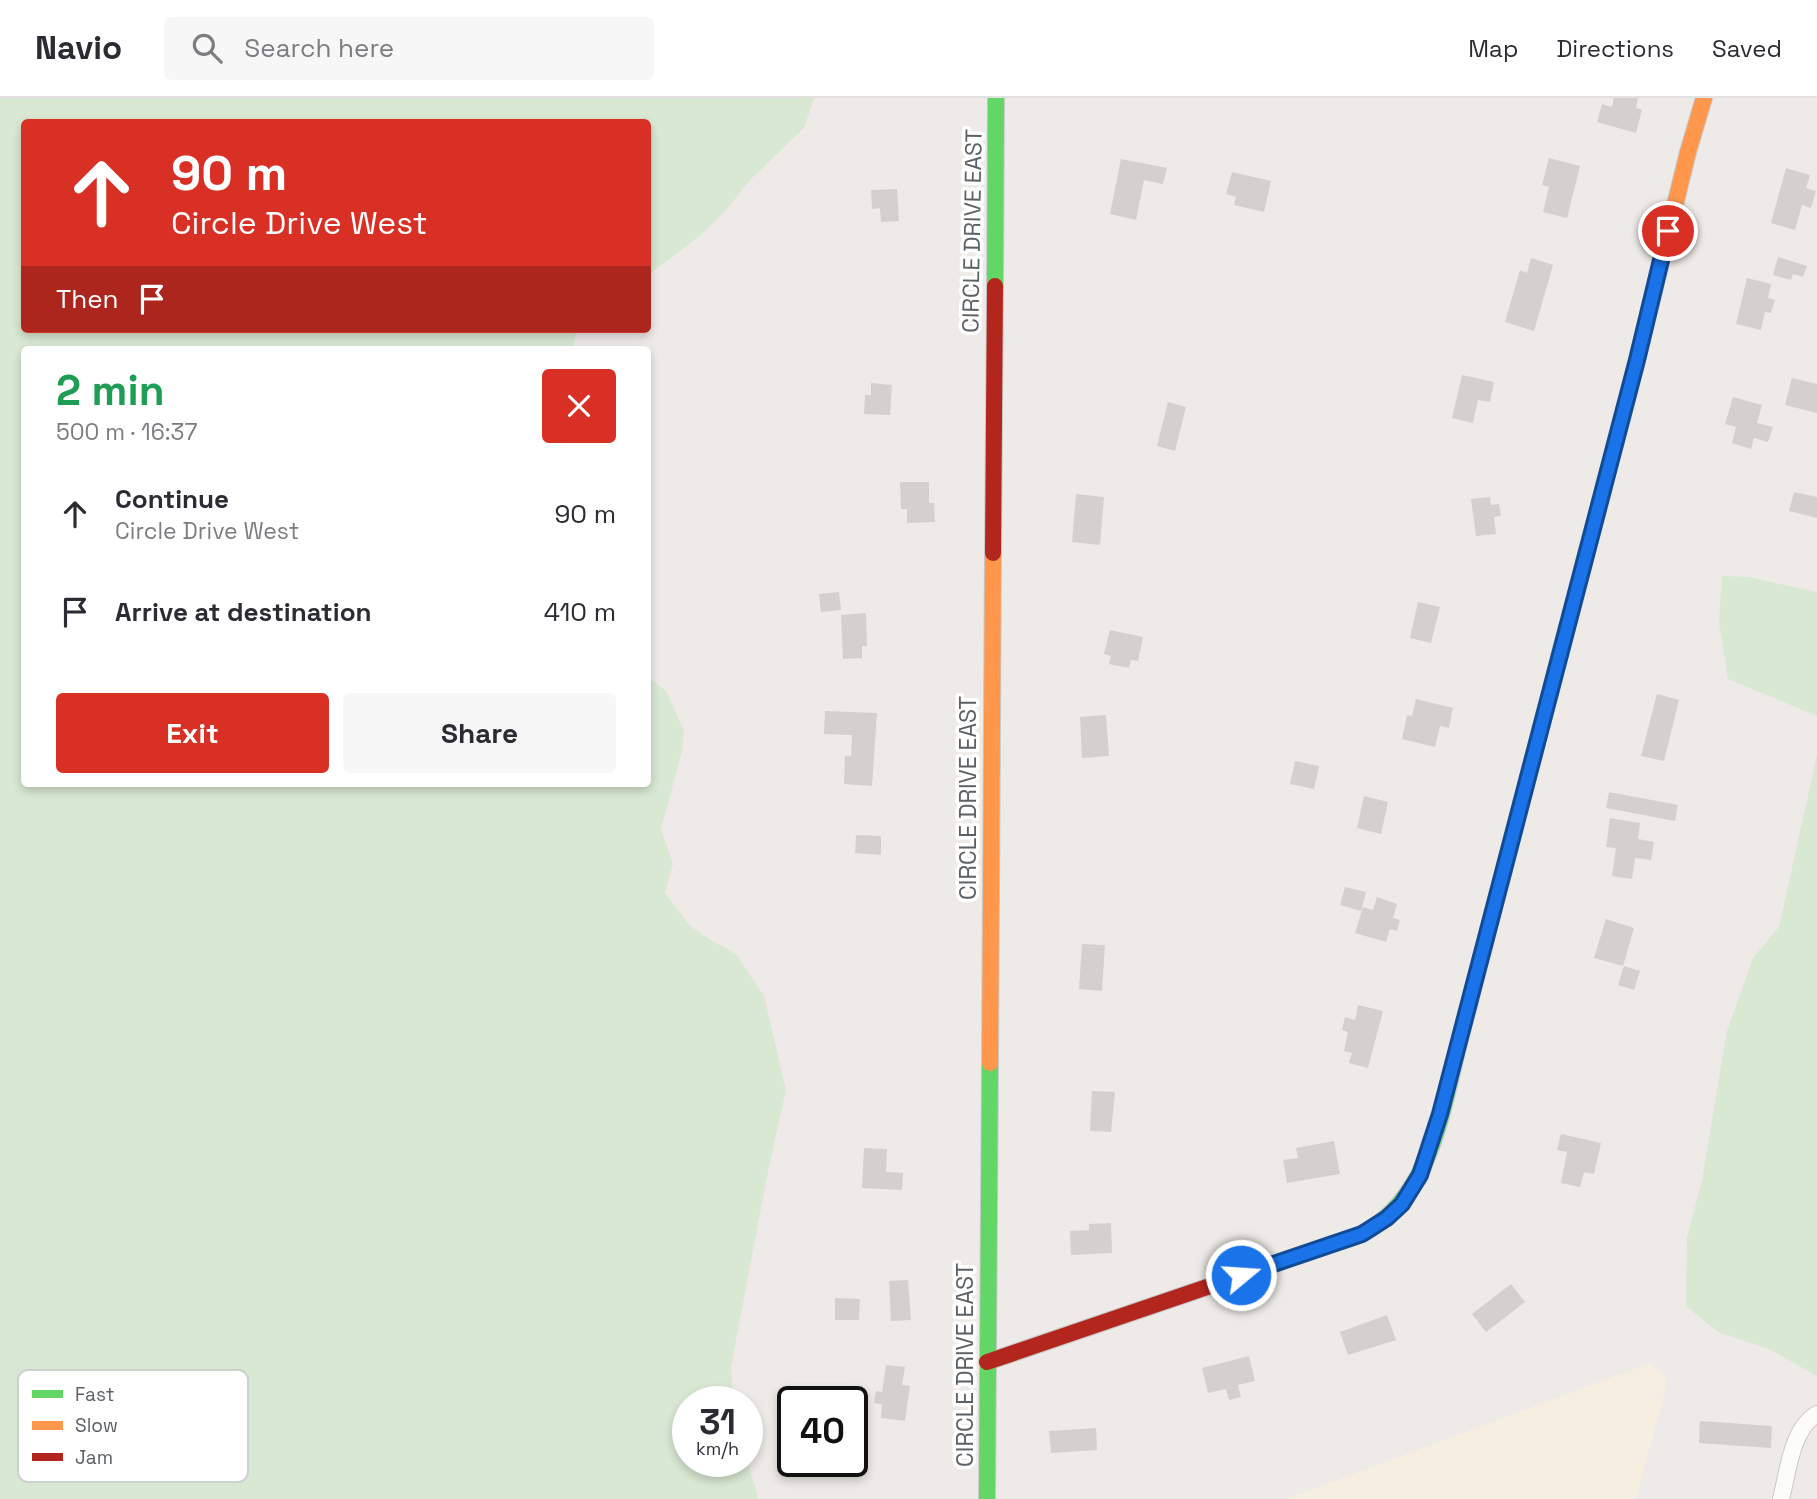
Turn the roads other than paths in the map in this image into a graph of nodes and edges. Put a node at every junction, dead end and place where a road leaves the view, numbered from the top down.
1 (996, 98) edge
2 (1704, 98) edge
3 (987, 1362) junction
4 (1817, 1415) edge
5 (987, 1499) edge
6 (1782, 1499) edge

1 - 3 street, CIRCLE DRIVE EAST
2 - 3 street
3 - 5 street, CIRCLE DRIVE EAST
4 - 6 street

